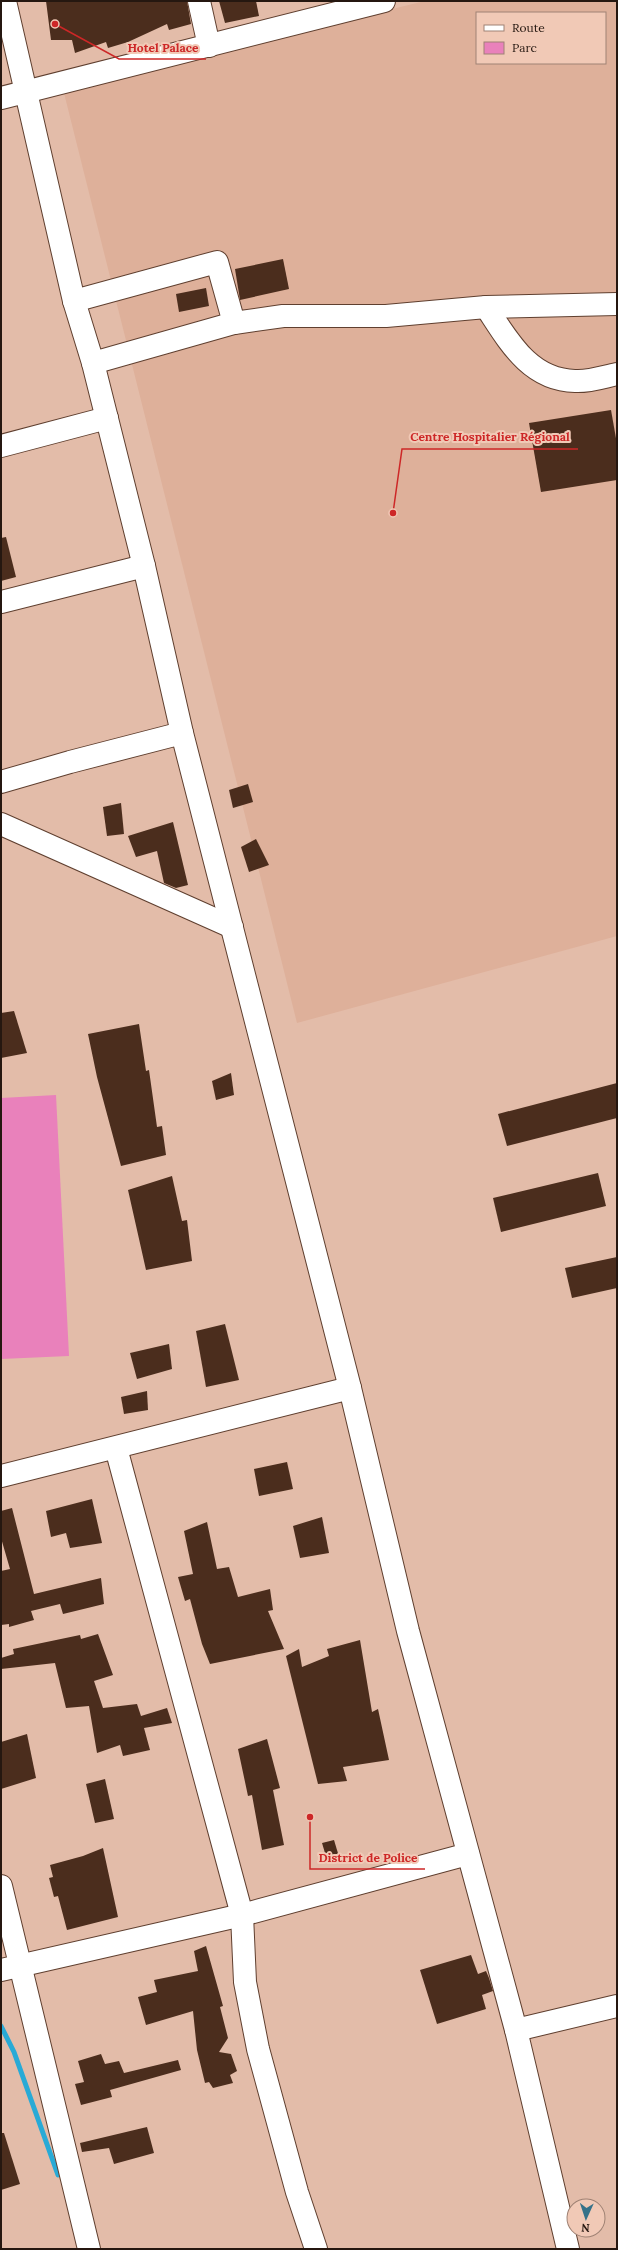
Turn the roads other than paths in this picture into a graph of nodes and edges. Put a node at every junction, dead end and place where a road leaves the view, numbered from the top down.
1 (5, 1) edge
2 (200, 1) edge
3 (382, 1) edge
4 (209, 46) junction
5 (27, 92) junction
6 (1, 98) edge
7 (74, 300) junction
8 (617, 304) edge
9 (486, 307) junction
10 (234, 323) junction
11 (93, 364) junction
12 (617, 374) edge
13 (107, 418) junction
14 (1, 446) edge
15 (144, 566) junction
16 (1, 602) edge
17 (182, 733) junction
18 (1, 782) edge
19 (1, 824) edge
20 (232, 927) junction
21 (350, 1388) junction
22 (116, 1448) junction
23 (1, 1476) edge
24 (468, 1854) junction
25 (1, 1886) edge
26 (242, 1915) junction
27 (10, 1968) edge
28 (617, 2006) edge
29 (516, 2030) junction
30 (561, 2248) edge
31 (89, 2249) edge
32 (316, 2249) edge

1 - 5 street
2 - 4 street
3 - 4 street
4 - 5 street
5 - 6 street
5 - 7 street
7 - 10 street
7 - 11 street
8 - 9 street
9 - 10 street
9 - 12 street
10 - 11 street
11 - 13 street
13 - 14 street
13 - 15 street
15 - 16 street
15 - 17 street
17 - 18 street
17 - 20 street
19 - 20 street
20 - 21 street
21 - 22 street
21 - 24 street
22 - 23 street
22 - 26 street
24 - 26 street
24 - 29 street
25 - 27 street
26 - 27 street
26 - 32 street
27 - 31 street
28 - 29 street
29 - 30 street

